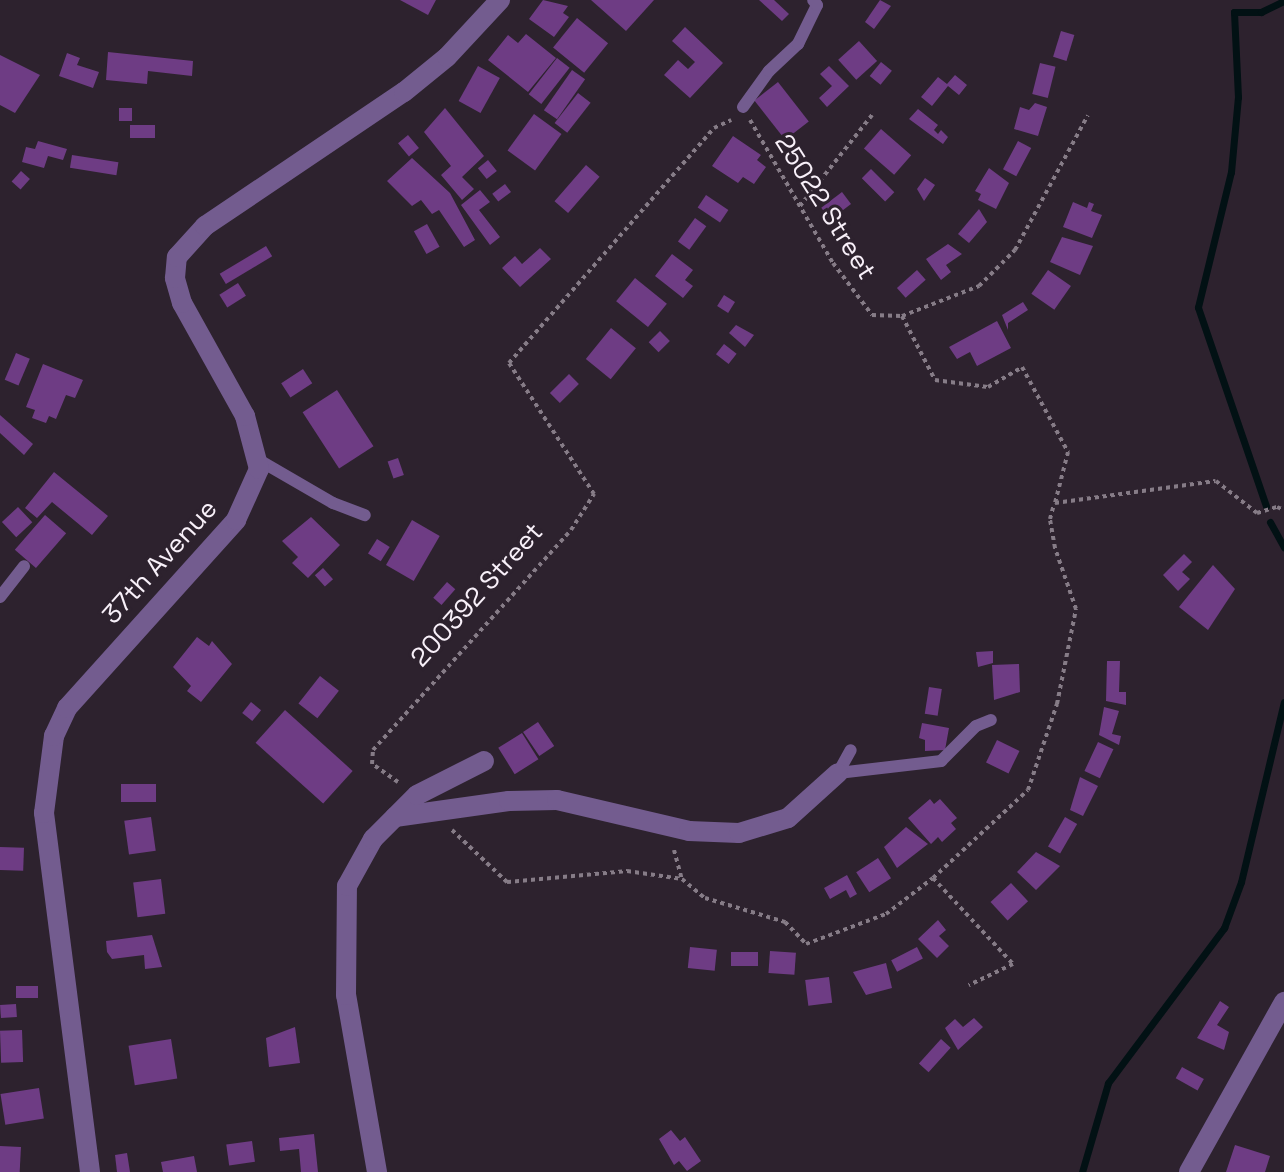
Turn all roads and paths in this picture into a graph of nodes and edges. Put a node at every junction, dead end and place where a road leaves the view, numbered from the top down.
1 (500, 0) edge
2 (813, 0) edge
3 (743, 107) junction
4 (872, 115) dead end
5 (1088, 115) dead end
6 (800, 206) junction
7 (902, 316) junction
8 (257, 459) junction
9 (1284, 510) edge
10 (365, 515) dead end
11 (24, 566) dead end
12 (0, 597) edge
13 (991, 720) dead end
14 (851, 750) dead end
15 (484, 761) dead end
16 (838, 773) junction
17 (417, 795) junction
18 (395, 817) junction
19 (671, 827) junction
20 (933, 878) dead end
21 (682, 879) dead end
22 (969, 985) dead end
23 (1284, 1002) edge
24 (90, 1172) edge
25 (377, 1172) edge
26 (1189, 1172) edge

1 - 8 street, 37th Avenue
2 - 3 lane
3 - 6 path, 25022 Street
3 - 17 path, 200392 Street
4 - 6 path
5 - 7 path
6 - 7 path, 25022 Street
7 - 9 path
8 - 10 lane
8 - 24 street, 37th Avenue
11 - 12 lane
13 - 16 lane
14 - 16 lane
15 - 17 street
16 - 19 street
17 - 18 street
18 - 19 street
18 - 25 street
19 - 21 path
20 - 22 path
23 - 26 street

